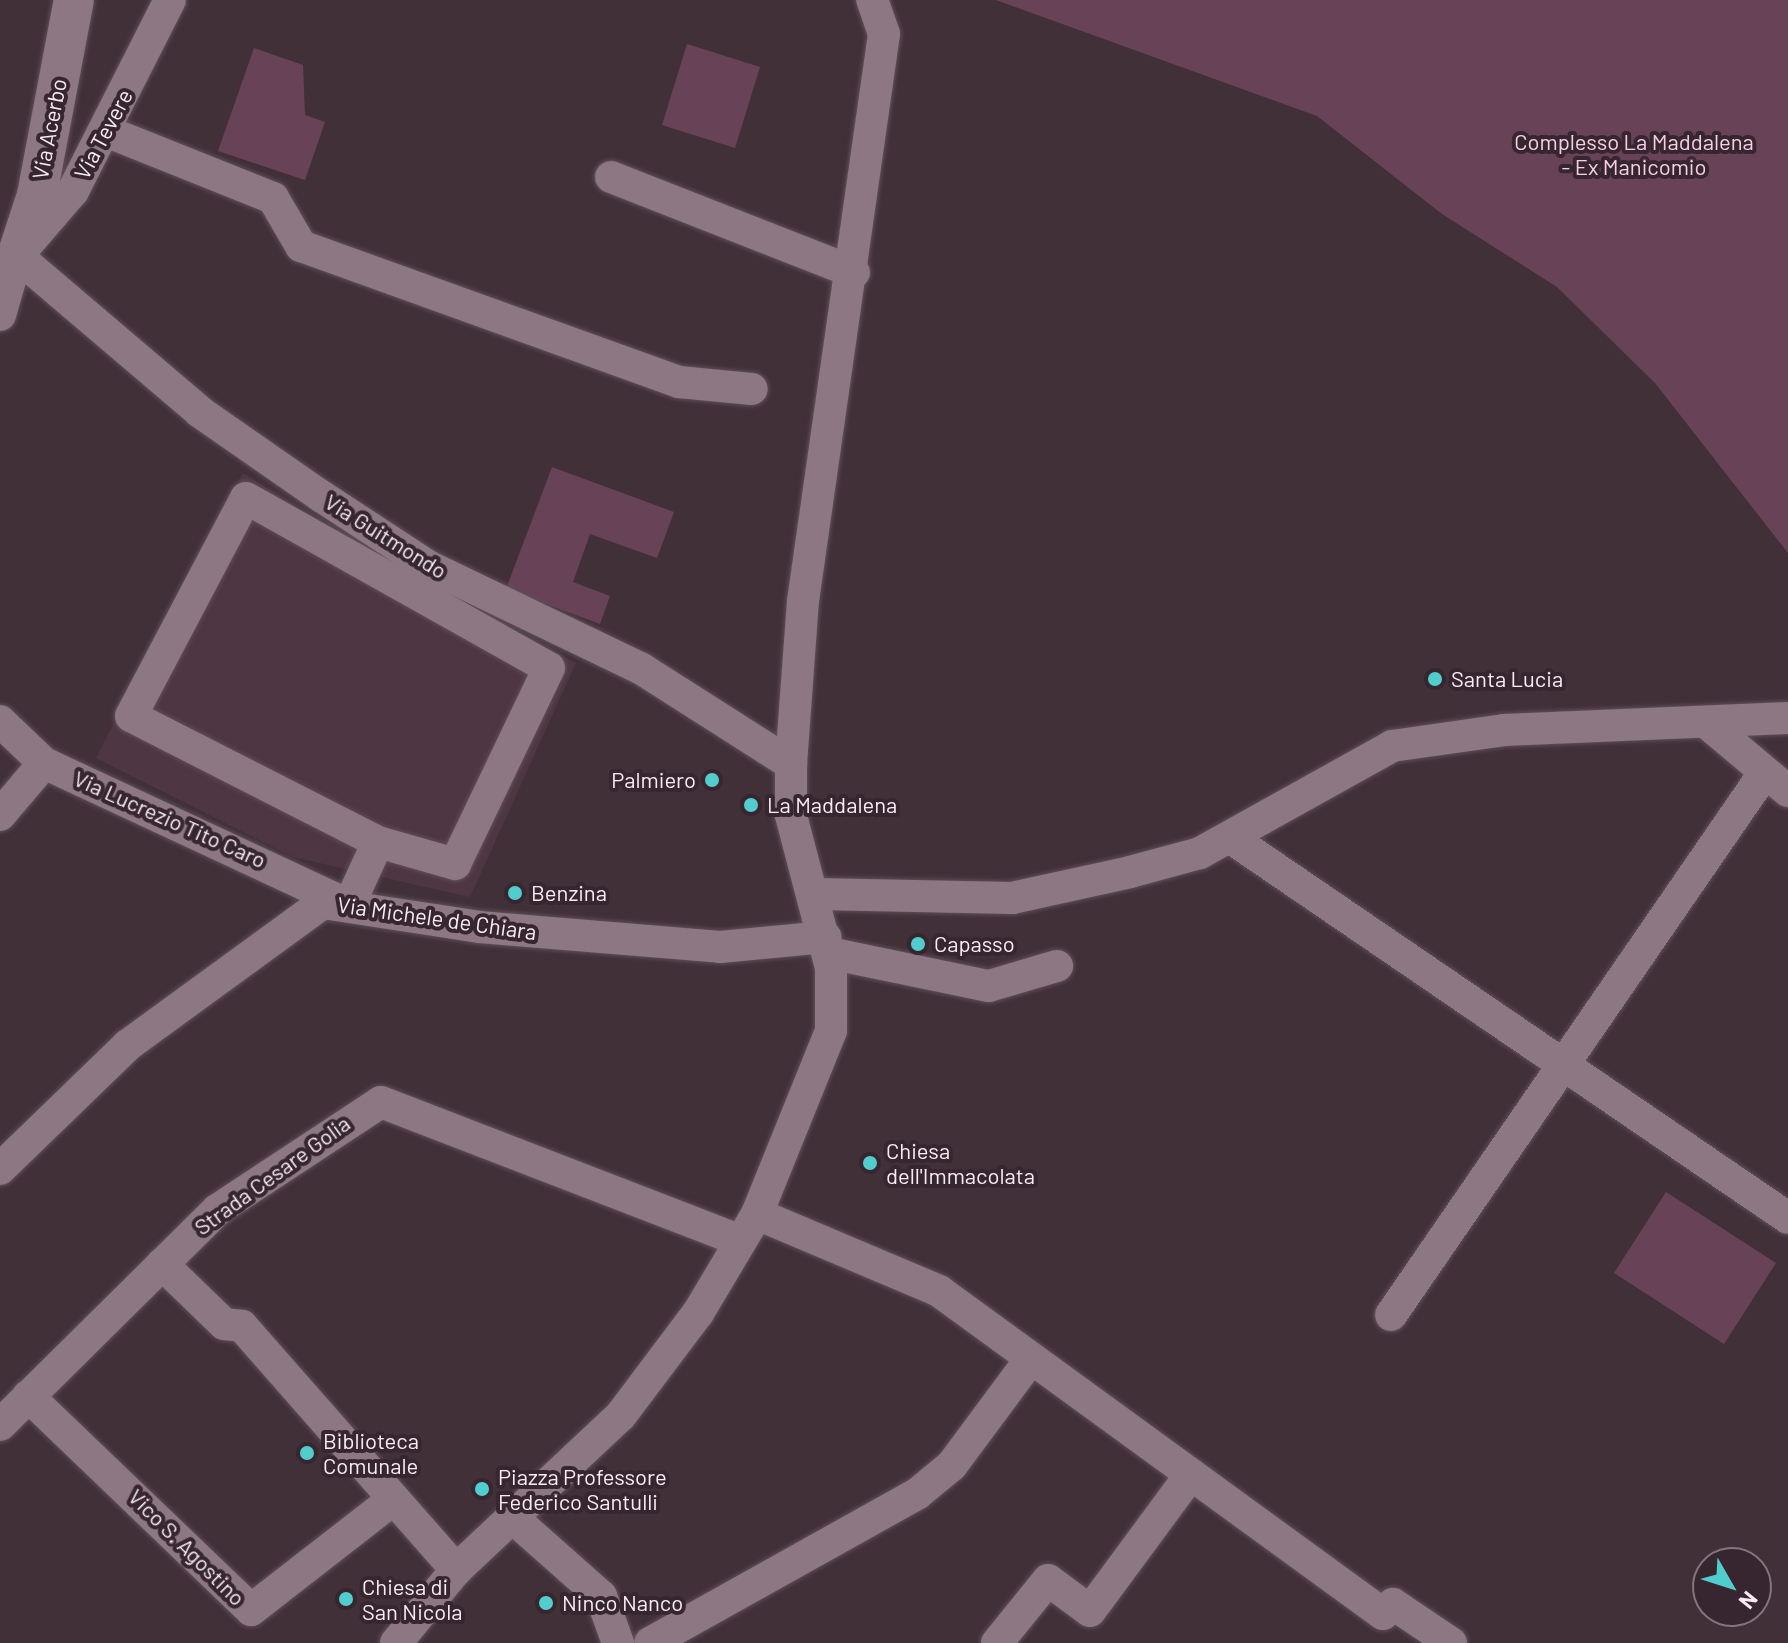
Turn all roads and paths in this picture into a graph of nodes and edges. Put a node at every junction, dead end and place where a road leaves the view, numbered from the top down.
1 (74, 0) edge
2 (170, 0) edge
3 (872, 0) edge
4 (108, 132) junction
5 (611, 177) dead end
6 (9, 243) edge
7 (854, 272) junction
8 (0, 315) edge
9 (752, 389) dead end
10 (1788, 718) edge
11 (0, 721) edge
12 (1707, 723) junction
13 (44, 763) junction
14 (791, 764) junction
15 (1776, 781) edge
16 (0, 815) edge
17 (1231, 838) junction
18 (378, 842) junction
19 (817, 894) junction
20 (349, 905) junction
21 (828, 945) junction
22 (1057, 966) dead end
23 (1560, 1065) junction
24 (0, 1169) edge
25 (757, 1214) junction
26 (1788, 1218) edge
27 (738, 1240) junction
28 (162, 1264) junction
29 (1391, 1315) dead end
30 (1030, 1360) junction
31 (28, 1396) junction
32 (0, 1425) edge
33 (1191, 1474) junction
34 (391, 1501) junction
35 (514, 1519) junction
36 (456, 1570) junction
37 (396, 1643) edge
38 (618, 1643) edge
39 (650, 1643) edge
40 (997, 1643) edge
41 (1451, 1643) edge

1 - 6 street, Via Acerbo
2 - 4 street, Via Tevere
3 - 7 street
4 - 6 street, Via Tevere
4 - 9 street
5 - 7 street
6 - 8 street
6 - 14 street, Via Guitmondo
7 - 14 street
10 - 12 street
11 - 13 street, Via Lucrezio Tito Caro
12 - 15 street
12 - 17 street
13 - 16 street
13 - 20 street, Via Lucrezio Tito Caro
14 - 19 street
15 - 23 street
17 - 19 street
17 - 23 street
18 - 18 street
18 - 20 street
19 - 21 street
20 - 21 street, Via Michele de Chiara
20 - 24 street, Via Michele de Chiara
21 - 22 street, Via Michele de Chiara
21 - 25 street
23 - 26 street
23 - 29 street
25 - 27 street
25 - 30 street
27 - 28 street, Strada Cesare Golia
27 - 35 street
28 - 31 street, Strada Cesare Golia
28 - 34 street
30 - 33 street
30 - 39 street
31 - 32 street, Strada Cesare Golia
31 - 34 street, Vico S. Agostino
33 - 40 street
33 - 41 street
34 - 36 street
35 - 36 street
35 - 38 street
36 - 37 street

